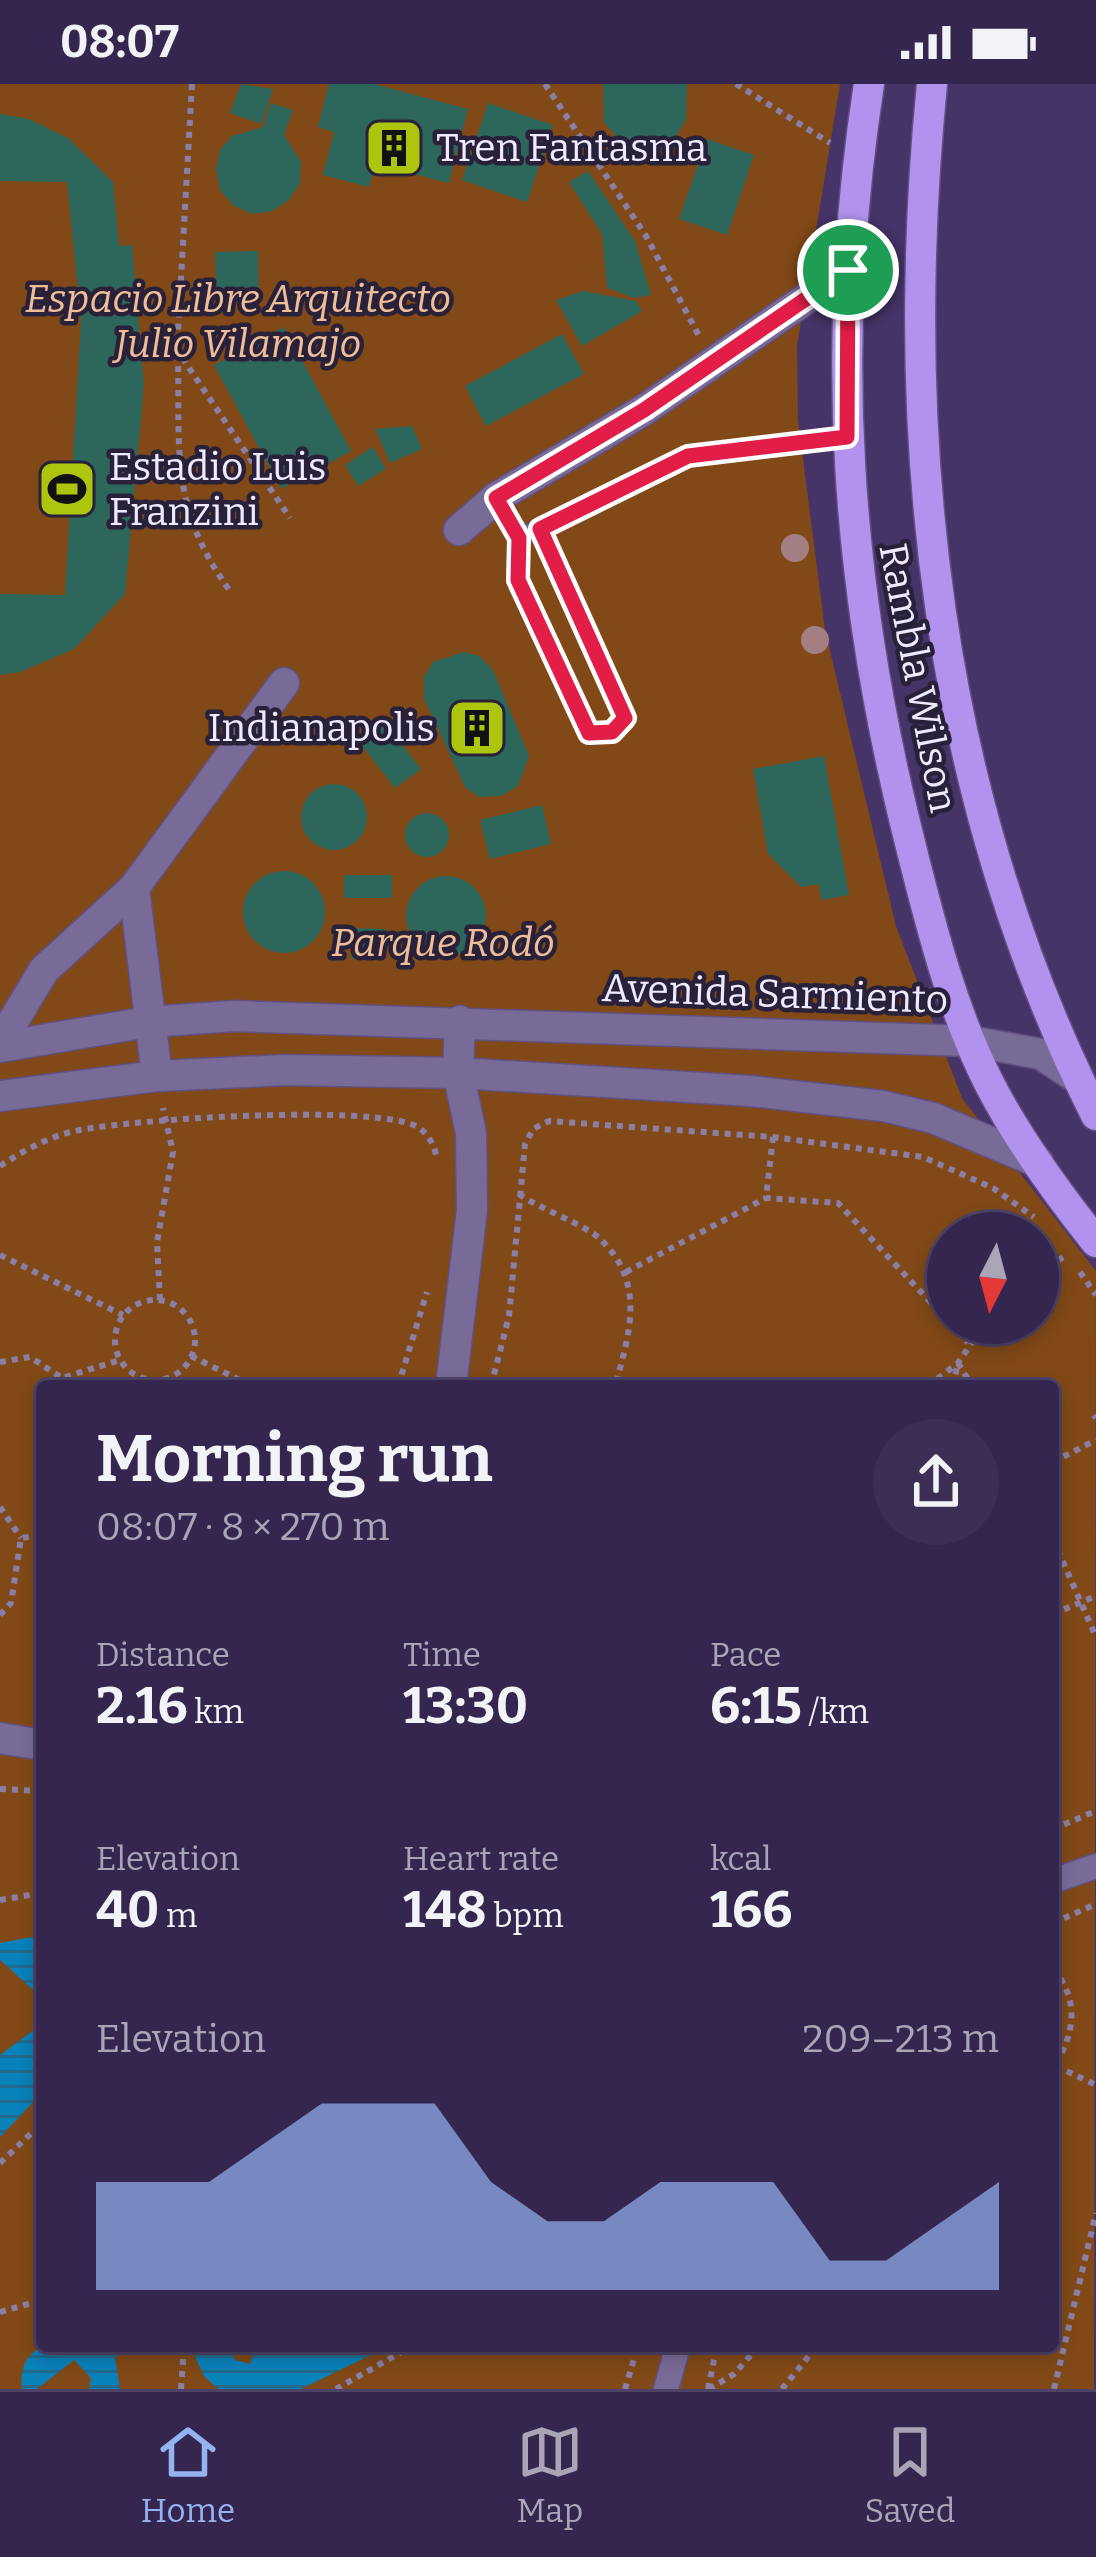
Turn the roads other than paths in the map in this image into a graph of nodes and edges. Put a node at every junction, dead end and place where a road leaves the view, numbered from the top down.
1 (869, 84) edge
2 (932, 84) edge
3 (848, 270) junction
4 (847, 437) junction
5 (496, 498) junction
6 (540, 529) junction
7 (459, 530) dead end
8 (519, 538) junction
9 (284, 683) dead end
10 (134, 888) junction
11 (460, 1021) junction
12 (148, 1022) junction
13 (969, 1041) junction
14 (0, 1045) edge
15 (458, 1073) junction
16 (157, 1076) junction
17 (1077, 1078) junction
18 (0, 1096) edge
19 (1096, 1115) edge
20 (1038, 1162) junction
21 (1082, 1248) edge
22 (452, 1380) edge
23 (0, 1738) edge
24 (36, 1744) edge
25 (1096, 1865) edge
26 (1059, 1880) edge
27 (676, 2352) edge
28 (666, 2389) edge

1 - 3 main road, Rambla Wilson
2 - 17 main road, Rambla Wilson
3 - 4 main road, Rambla Wilson
3 - 5 street
4 - 6 lane
4 - 13 main road, Rambla Wilson
5 - 7 street
5 - 8 lane
6 - 8 lane
6 - 8 lane
9 - 10 street
10 - 12 street
10 - 14 street
11 - 12 street, Avenida Sarmiento
11 - 13 street, Avenida Sarmiento
11 - 15 street
12 - 14 street, Avenida Sarmiento
12 - 16 street
13 - 17 street, Avenida Sarmiento
13 - 20 main road, Rambla Wilson
15 - 16 street
15 - 20 street
15 - 22 street
16 - 18 street
17 - 19 main road, Rambla Wilson
20 - 21 main road, Rambla Wilson
23 - 24 street
25 - 26 street
27 - 28 street

